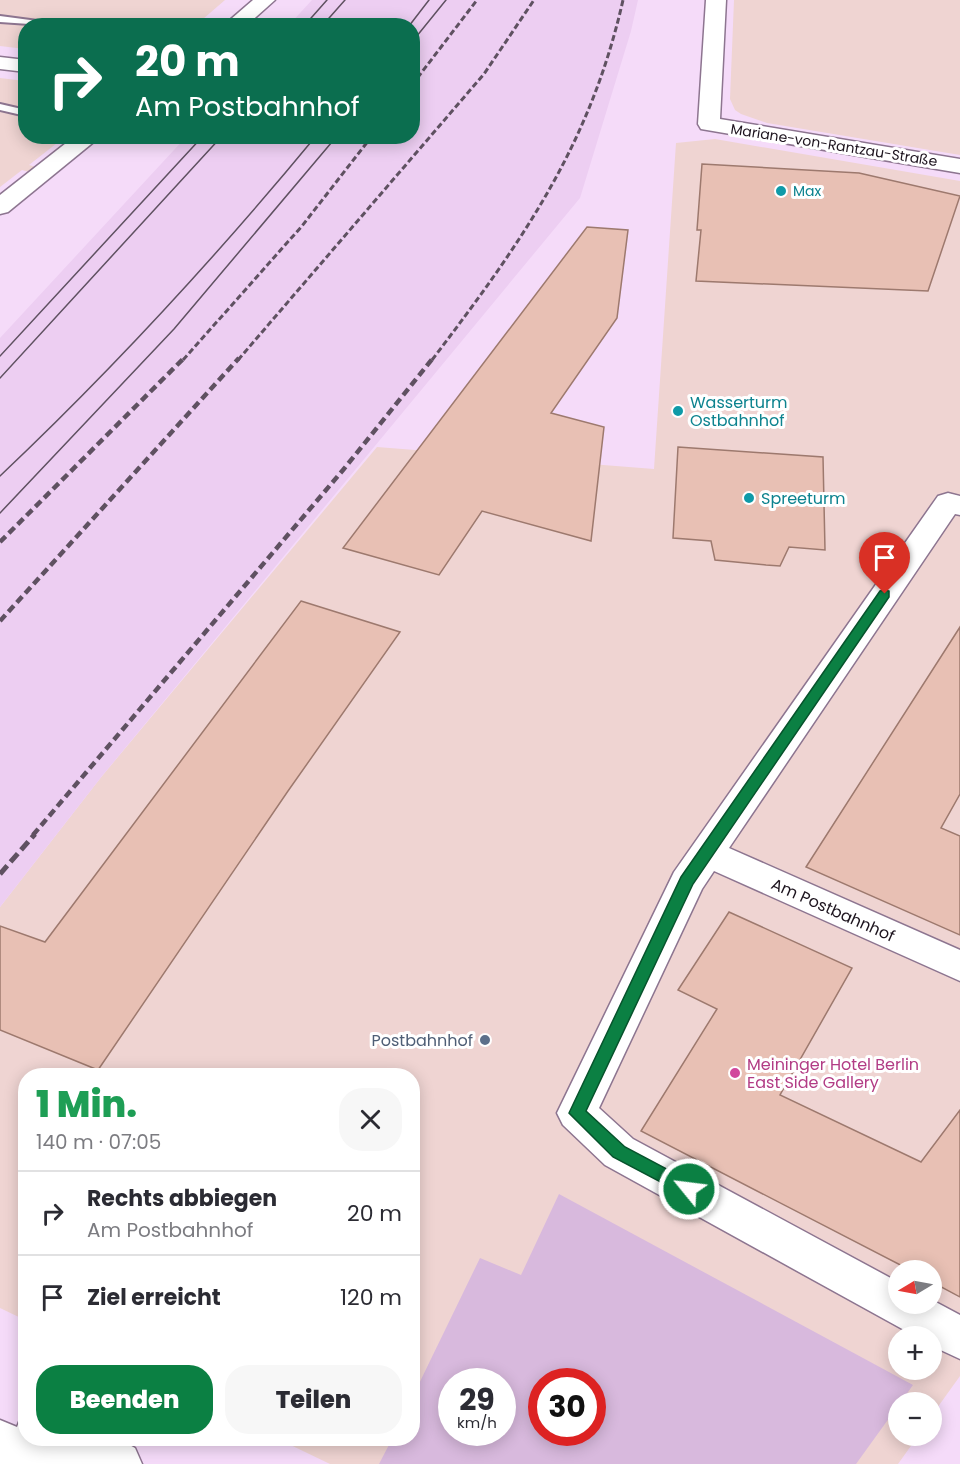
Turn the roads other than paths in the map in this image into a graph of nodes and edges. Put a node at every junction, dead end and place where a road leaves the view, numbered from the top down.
1 (265, 0) edge
2 (716, 0) edge
3 (243, 18) edge
4 (0, 19) edge
5 (18, 21) edge
6 (0, 63) edge
7 (18, 65) edge
8 (0, 107) edge
9 (18, 111) edge
10 (80, 144) edge
11 (960, 166) edge
12 (0, 207) edge
13 (960, 506) edge
14 (707, 853) junction
15 (960, 966) edge
16 (960, 1338) edge
17 (0, 1431) edge
18 (18, 1434) edge
19 (0, 1443) edge
20 (69, 1446) edge
21 (21, 1464) edge
22 (119, 1464) edge

1 - 3 street
2 - 11 street, Mariane-von-Rantzau-Straße
4 - 5 lane
6 - 7 street
8 - 9 lane
10 - 12 street
13 - 14 street
14 - 15 street, Am Postbahnhof
14 - 16 street
17 - 18 street
19 - 21 street
20 - 22 street

